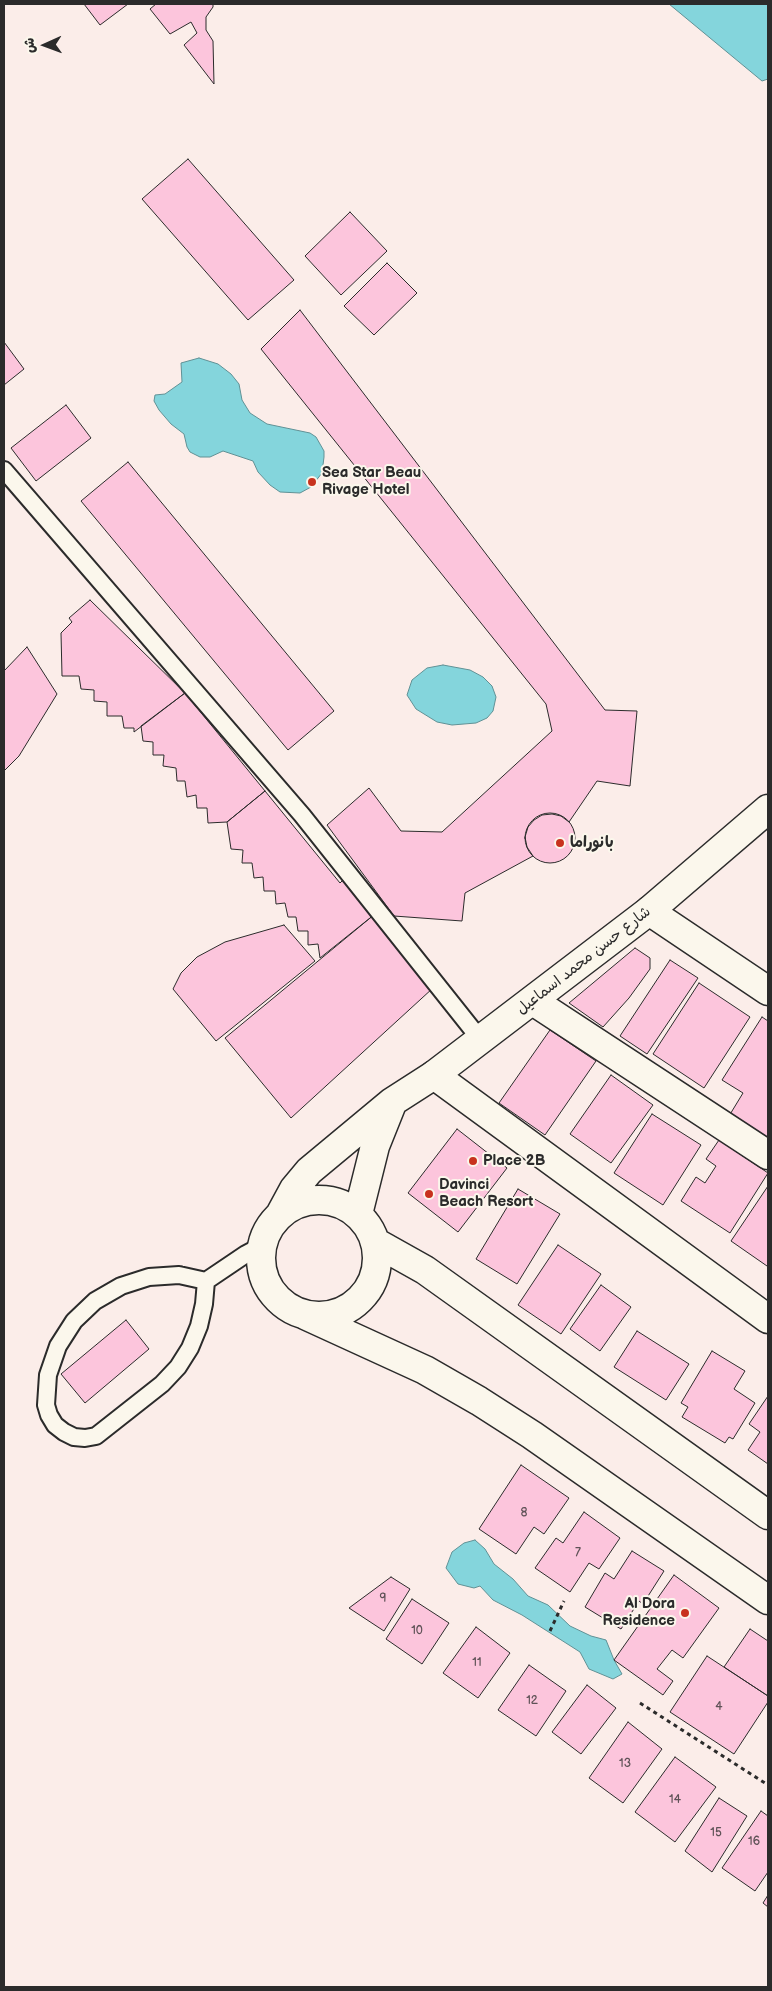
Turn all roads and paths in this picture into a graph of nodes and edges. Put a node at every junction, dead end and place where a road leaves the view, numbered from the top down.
1 (4, 470) edge
2 (766, 814) edge
3 (649, 911) junction
4 (768, 991) edge
5 (533, 1001) junction
6 (480, 1039) junction
7 (434, 1075) junction
8 (392, 1102) junction
9 (768, 1155) edge
10 (281, 1213) junction
11 (358, 1214) junction
12 (375, 1242) junction
13 (261, 1246) junction
14 (206, 1281) junction
15 (307, 1316) junction
16 (768, 1319) edge
17 (768, 1515) edge
18 (768, 1600) edge
19 (564, 1601) dead end
20 (550, 1631) dead end
21 (640, 1703) dead end
22 (768, 1785) edge

1 - 6 lane
2 - 3 street, شارع حسن محمد اسماعيل
3 - 4 street
3 - 5 street, شارع حسن محمد اسماعيل
5 - 6 street, شارع حسن محمد اسماعيل
5 - 9 street
6 - 7 street, شارع حسن محمد اسماعيل
7 - 8 street, شارع حسن محمد اسماعيل
7 - 16 street
8 - 10 street, شارع حسن محمد اسماعيل
8 - 11 street
10 - 11 street
10 - 13 street
11 - 12 street
12 - 15 street
12 - 17 street
13 - 14 lane
13 - 15 street
14 - 14 lane
15 - 18 street
19 - 20 path
21 - 22 path

